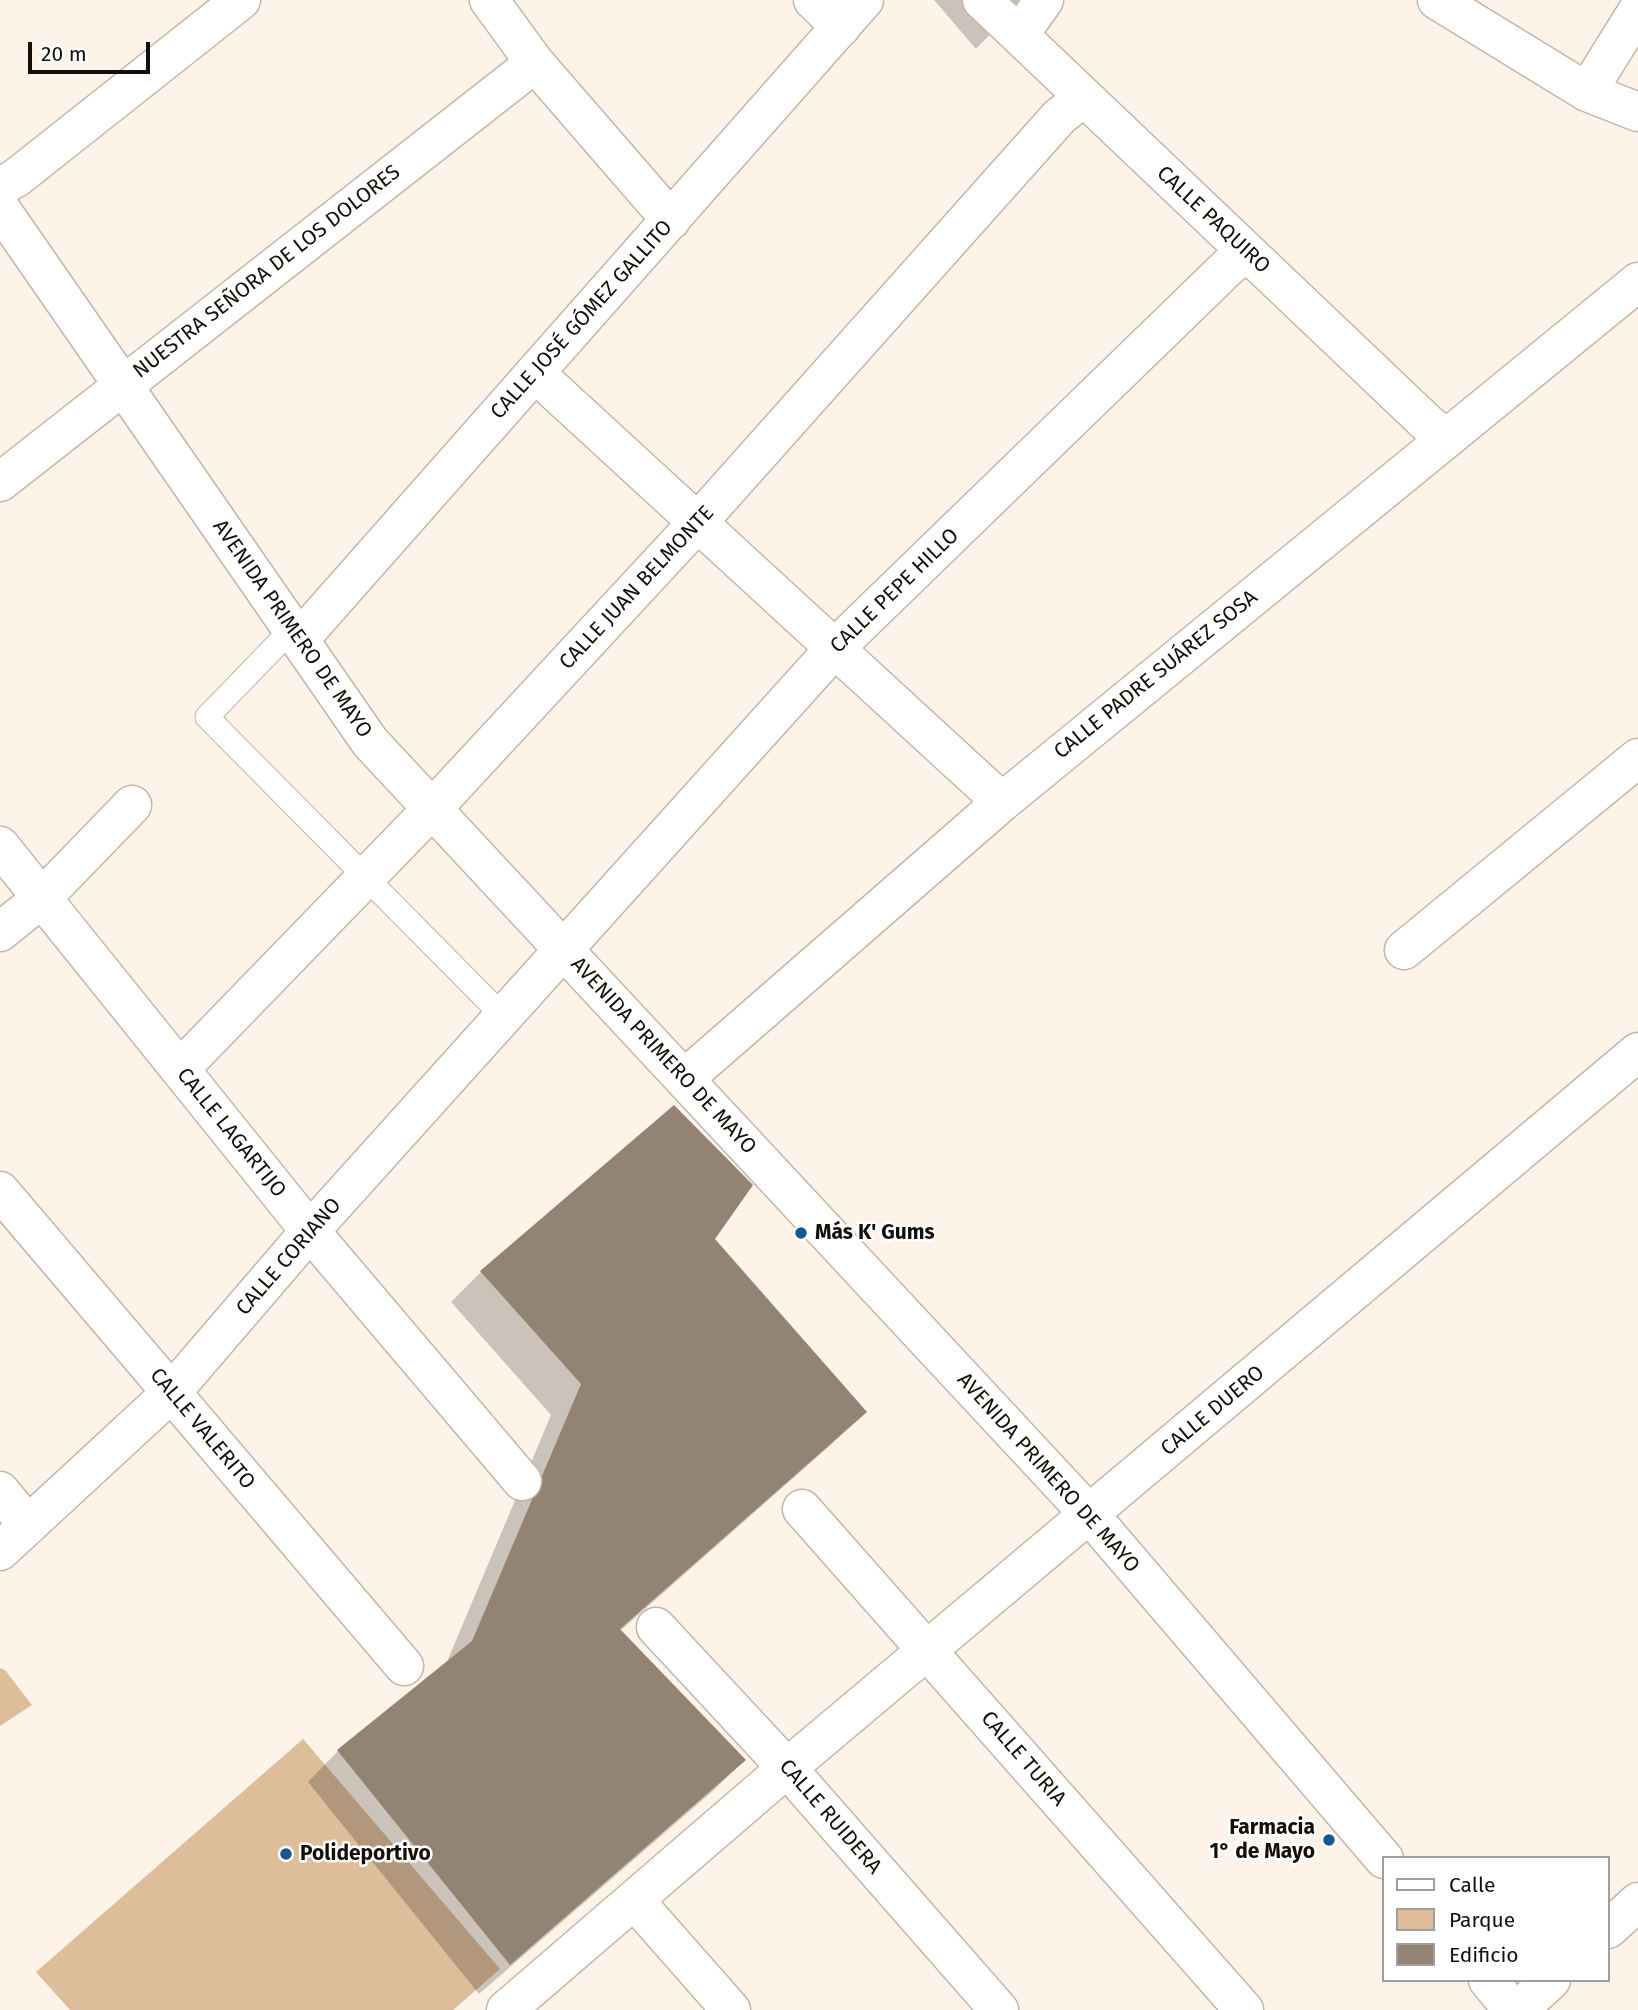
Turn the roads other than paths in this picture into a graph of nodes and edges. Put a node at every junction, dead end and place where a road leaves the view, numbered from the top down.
1 (241, 0) edge
2 (489, 0) edge
3 (813, 0) edge
4 (982, 0) edge
5 (1044, 0) edge
6 (1437, 0) edge
7 (1638, 10) edge
8 (852, 14) edge
9 (1019, 35) junction
10 (535, 63) junction
11 (1587, 92) junction
12 (1084, 97) junction
13 (1638, 112) edge
14 (0, 187) edge
15 (0, 208) edge
16 (671, 219) junction
17 (1248, 253) junction
18 (1634, 293) edge
19 (535, 373) junction
20 (122, 385) junction
21 (1446, 438) junction
22 (0, 482) edge
23 (698, 522) junction
24 (295, 635) junction
25 (835, 648) junction
26 (1638, 758) edge
27 (1002, 802) junction
28 (132, 805) dead end
29 (432, 809) junction
30 (0, 846) edge
31 (366, 877) junction
32 (43, 898) junction
33 (0, 932) edge
34 (564, 950) junction
35 (1404, 950) dead end
36 (504, 1017) junction
37 (1638, 1052) edge
38 (180, 1069) junction
39 (684, 1079) junction
40 (0, 1191) edge
41 (310, 1231) junction
42 (172, 1393) junction
43 (522, 1481) dead end
44 (0, 1491) edge
45 (802, 1508) dead end
46 (1090, 1515) junction
47 (27, 1525) junction
48 (0, 1550) edge
49 (656, 1627) dead end
50 (928, 1652) junction
51 (404, 1667) dead end
52 (787, 1768) junction
53 (1382, 1857) edge
54 (635, 1901) junction
55 (1638, 1902) edge
56 (1610, 1926) edge
57 (1490, 1982) edge
58 (1549, 1982) edge
59 (506, 2010) edge
60 (731, 2010) edge
61 (999, 2010) edge
62 (1244, 2010) edge
63 (1515, 2010) edge

1 - 14 street
2 - 10 street
3 - 8 street
4 - 9 street, CALLE PAQUIRO
5 - 9 street
6 - 11 street
7 - 11 street
8 - 16 street, CALLE JOSÉ GÓMEZ GALLITO
9 - 12 street, CALLE PAQUIRO
10 - 16 street
10 - 20 street, NUESTRA SEÑORA DE LOS DOLORES
11 - 13 street
12 - 17 street, CALLE PAQUIRO
12 - 23 street, CALLE JUAN BELMONTE
15 - 20 street, AVENIDA PRIMERO DE MAYO
16 - 19 street, CALLE JOSÉ GÓMEZ GALLITO
17 - 21 street, CALLE PAQUIRO
17 - 25 street, CALLE PEPE HILLO
18 - 21 street, CALLE PADRE SUÁREZ SOSA
19 - 23 street
19 - 24 street, CALLE JOSÉ GÓMEZ GALLITO
20 - 22 street, NUESTRA SEÑORA DE LOS DOLORES
20 - 24 street, AVENIDA PRIMERO DE MAYO
21 - 27 street, CALLE PADRE SUÁREZ SOSA
23 - 25 street
23 - 29 street, CALLE JUAN BELMONTE
24 - 29 street, AVENIDA PRIMERO DE MAYO
24 - 31 lane
25 - 27 street
25 - 34 street, CALLE PEPE HILLO
26 - 35 street
27 - 39 street, CALLE PADRE SUÁREZ SOSA
28 - 32 street
29 - 31 street, CALLE JUAN BELMONTE
29 - 34 street, AVENIDA PRIMERO DE MAYO
30 - 32 street, CALLE LAGARTIJO
31 - 36 lane
31 - 38 street, CALLE JUAN BELMONTE
32 - 33 street
32 - 38 street, CALLE LAGARTIJO
34 - 36 street, CALLE CORIANO
34 - 39 street, AVENIDA PRIMERO DE MAYO
36 - 41 street, CALLE CORIANO
37 - 46 street, CALLE DUERO
38 - 41 street, CALLE LAGARTIJO
39 - 46 street, AVENIDA PRIMERO DE MAYO
40 - 42 street, CALLE VALERITO
41 - 42 street, CALLE CORIANO
41 - 43 street, CALLE LAGARTIJO
42 - 47 street, CALLE CORIANO
42 - 51 street, CALLE VALERITO
44 - 47 street
45 - 50 street, CALLE TURIA
46 - 50 street, CALLE DUERO
46 - 53 street, AVENIDA PRIMERO DE MAYO
47 - 48 street, CALLE CORIANO
49 - 52 street, CALLE RUIDERA
50 - 52 street, CALLE DUERO
50 - 62 street, CALLE TURIA
52 - 54 street, CALLE DUERO
52 - 61 street, CALLE RUIDERA
54 - 59 street, CALLE DUERO
54 - 60 street
55 - 56 street
57 - 63 street
58 - 63 street

